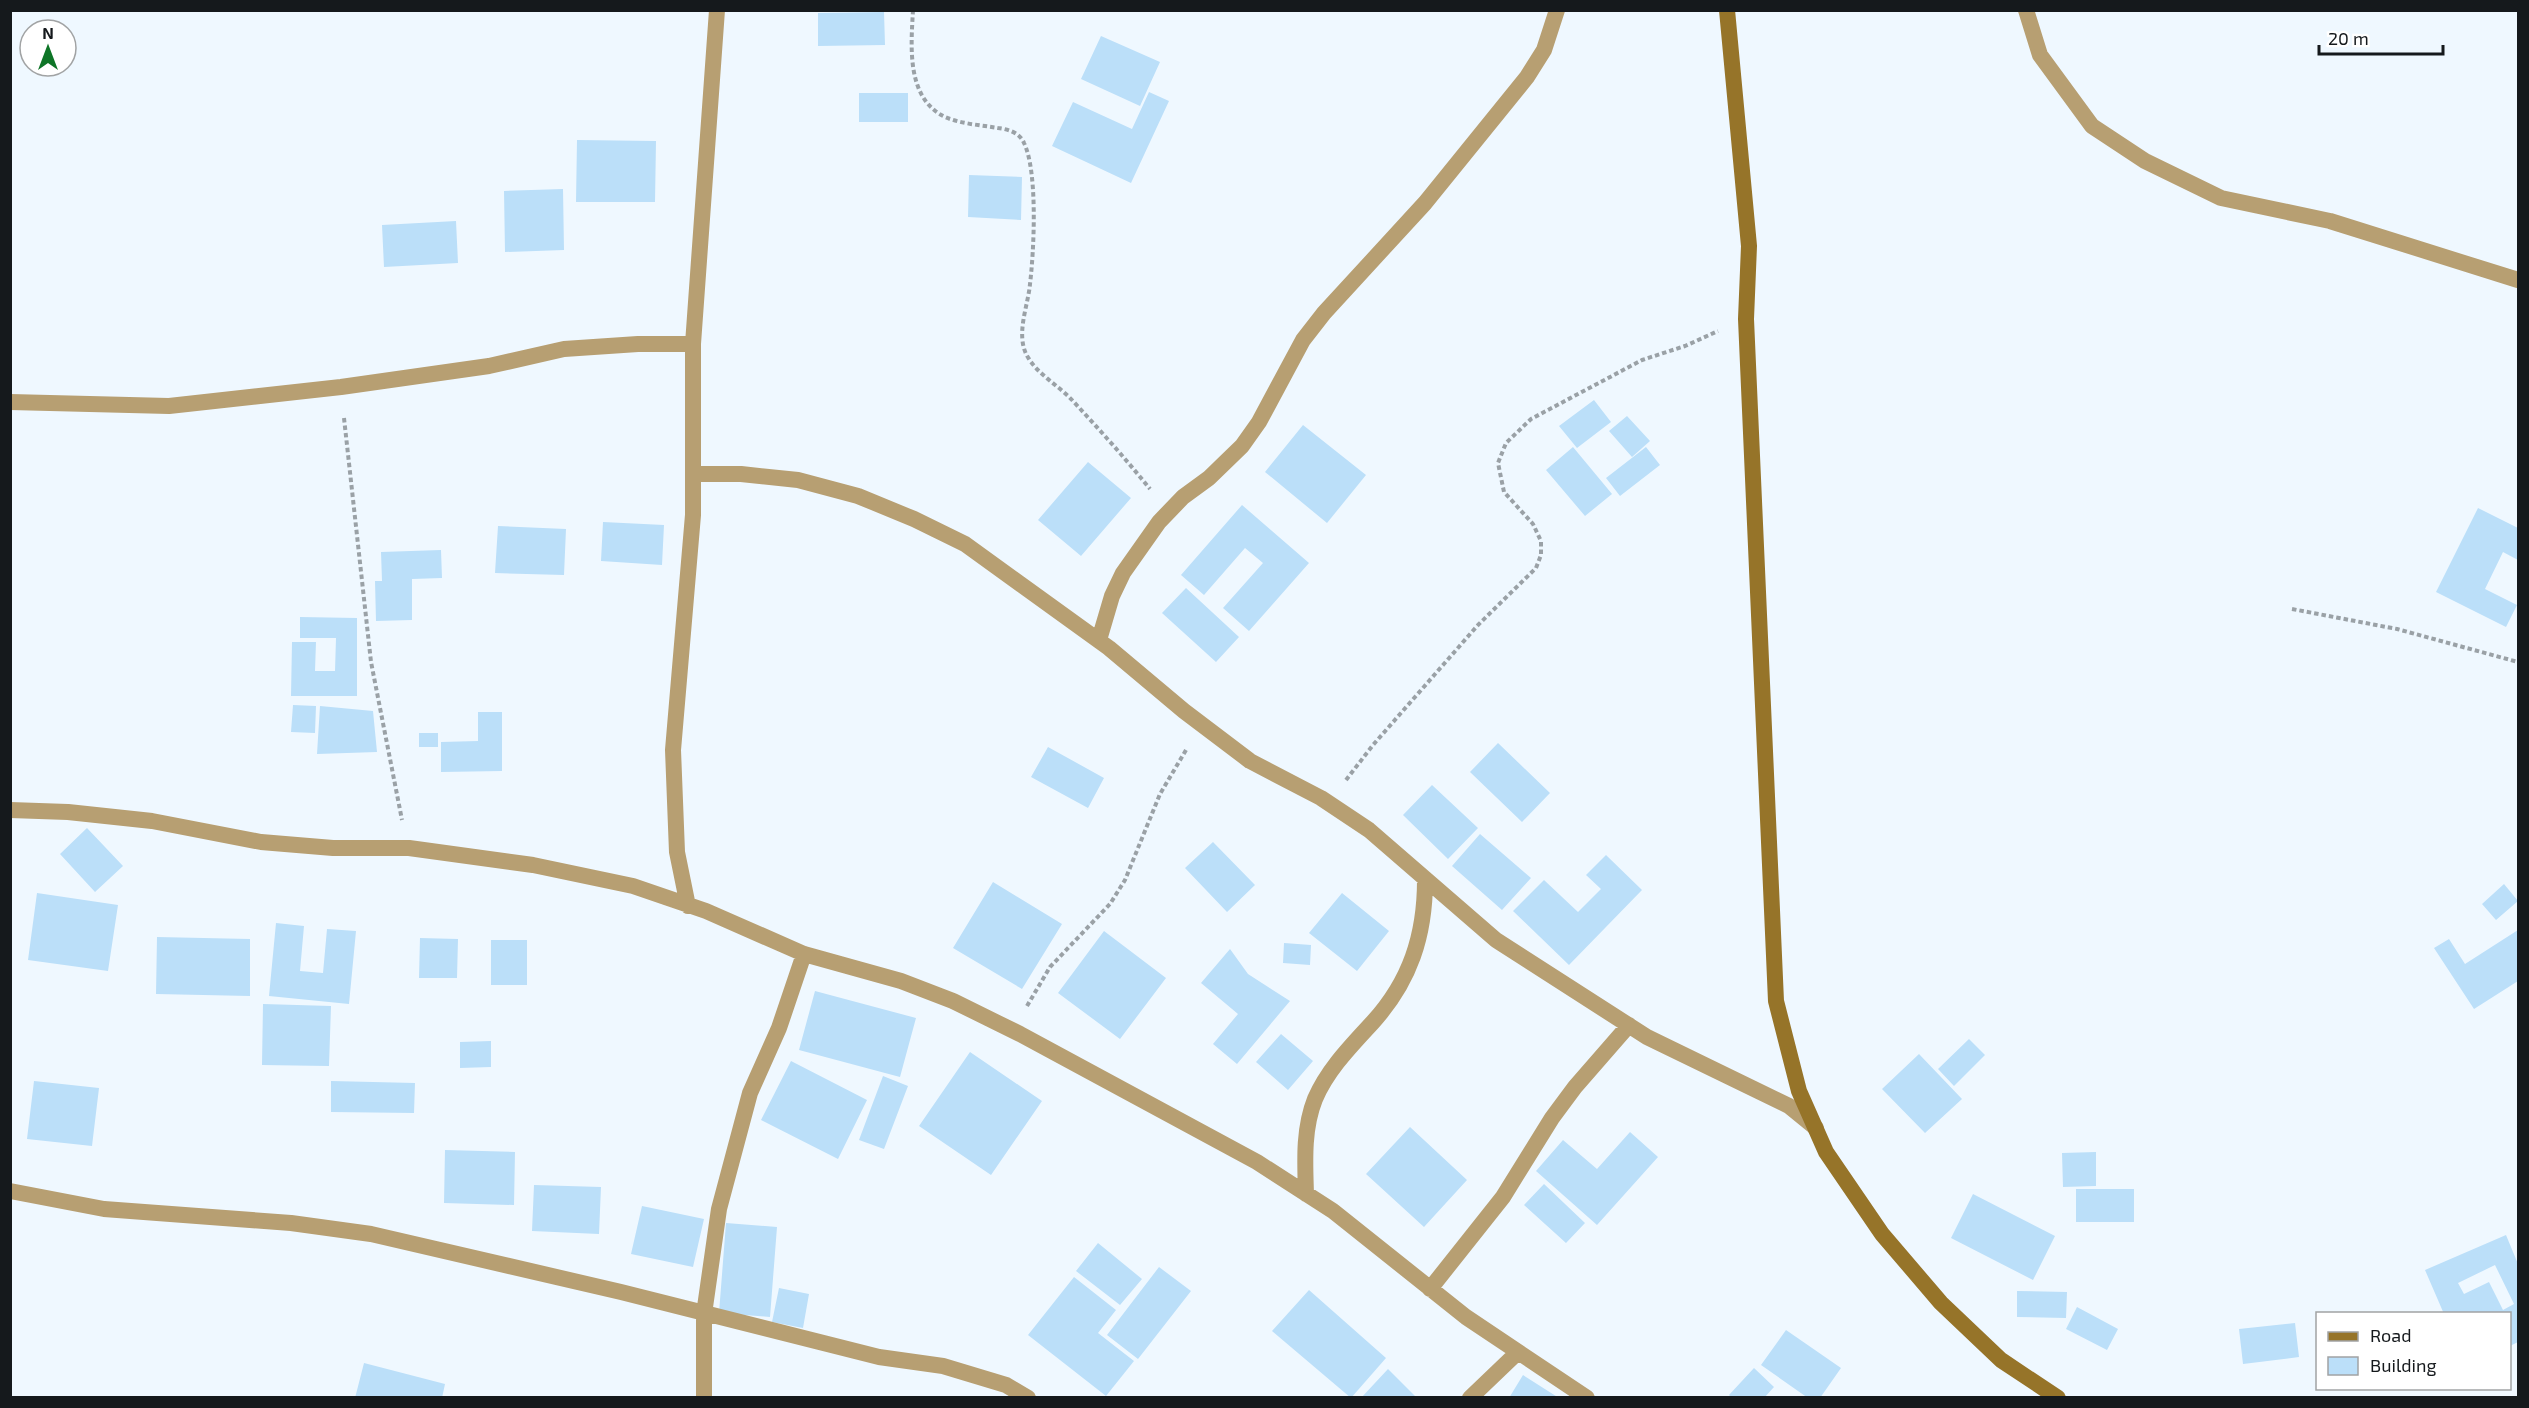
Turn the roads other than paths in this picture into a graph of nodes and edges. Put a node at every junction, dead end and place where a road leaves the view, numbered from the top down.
1 (717, 10) edge
2 (1557, 10) edge
3 (1727, 10) edge
4 (2026, 10) edge
5 (2518, 280) edge
6 (693, 344) junction
7 (10, 402) edge
8 (694, 474) junction
9 (1099, 640) junction
10 (10, 810) edge
11 (1425, 880) junction
12 (688, 906) junction
13 (804, 954) junction
14 (1629, 1025) junction
15 (1816, 1128) junction
16 (10, 1191) edge
17 (1306, 1194) junction
18 (1430, 1289) junction
19 (704, 1314) junction
20 (1517, 1353) junction
21 (704, 1398) edge
22 (1028, 1398) edge
23 (1470, 1398) edge
24 (1587, 1398) edge
25 (2058, 1398) edge

1 - 6 street
2 - 9 street
3 - 15 main road
4 - 5 street
6 - 7 street
6 - 8 street
8 - 9 street
8 - 12 street
9 - 11 street
10 - 12 street
11 - 14 street
11 - 17 street
12 - 13 street
13 - 17 street
13 - 19 street
14 - 15 street
14 - 18 street
15 - 25 main road
16 - 19 street
17 - 18 street
18 - 20 street
19 - 21 street
19 - 22 street
20 - 23 street
20 - 24 street

